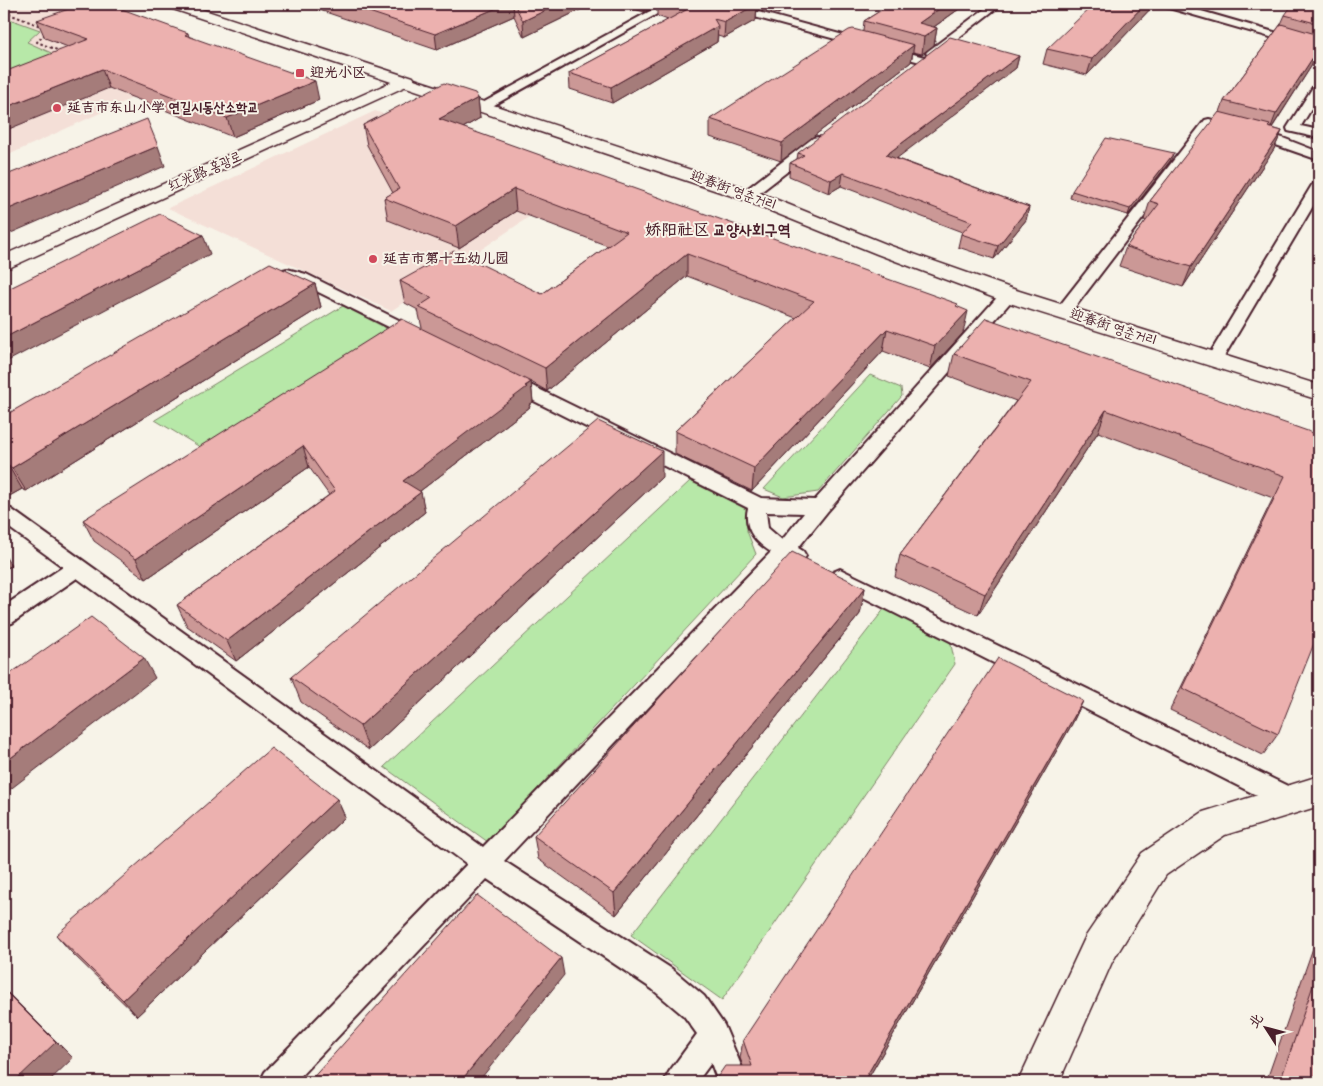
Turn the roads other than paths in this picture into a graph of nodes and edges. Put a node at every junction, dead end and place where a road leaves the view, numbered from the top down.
1 (172, 4) edge
2 (670, 4) edge
3 (718, 4) edge
4 (997, 4) edge
5 (1166, 4) edge
6 (1319, 48) edge
7 (924, 60) junction
8 (908, 72) edge
9 (407, 80) junction
10 (1319, 87) edge
11 (483, 106) junction
12 (1319, 134) edge
13 (825, 136) edge
14 (1319, 156) edge
15 (1319, 185) edge
16 (748, 195) junction
17 (4, 264) edge
18 (255, 286) edge
19 (1008, 295) junction
20 (1063, 312) junction
21 (433, 343) edge
22 (1214, 360) junction
23 (494, 374) edge
24 (1319, 393) edge
25 (758, 506) junction
26 (820, 507) junction
27 (4, 514) edge
28 (784, 550) junction
29 (78, 567) junction
30 (4, 617) edge
31 (1305, 796) edge
32 (485, 862) junction
33 (714, 1034) junction
34 (275, 1082) edge
35 (679, 1082) edge
36 (733, 1082) edge
37 (1038, 1082) edge

1 - 9 street, 迎春街 영춘거리
2 - 11 lane
3 - 7 lane
4 - 7 lane
5 - 6 lane
7 - 8 lane
9 - 11 street, 迎春街 영춘거리
9 - 17 street, 红光路 홍광로
10 - 12 lane
11 - 16 street, 迎春街 영춘거리
13 - 16 lane
14 - 20 lane
15 - 22 lane
16 - 19 street, 迎春街 영춘거리
18 - 21 lane
19 - 20 street, 迎春街 영춘거리
19 - 26 lane
20 - 22 street, 迎春街 영춘거리
22 - 24 street, 迎春街 영춘거리
23 - 25 lane
25 - 26 lane
25 - 28 lane
26 - 28 lane
27 - 29 lane
28 - 31 lane
28 - 32 lane
29 - 30 lane
29 - 32 lane
31 - 37 street
32 - 33 lane
32 - 34 lane
33 - 35 lane
33 - 36 lane

